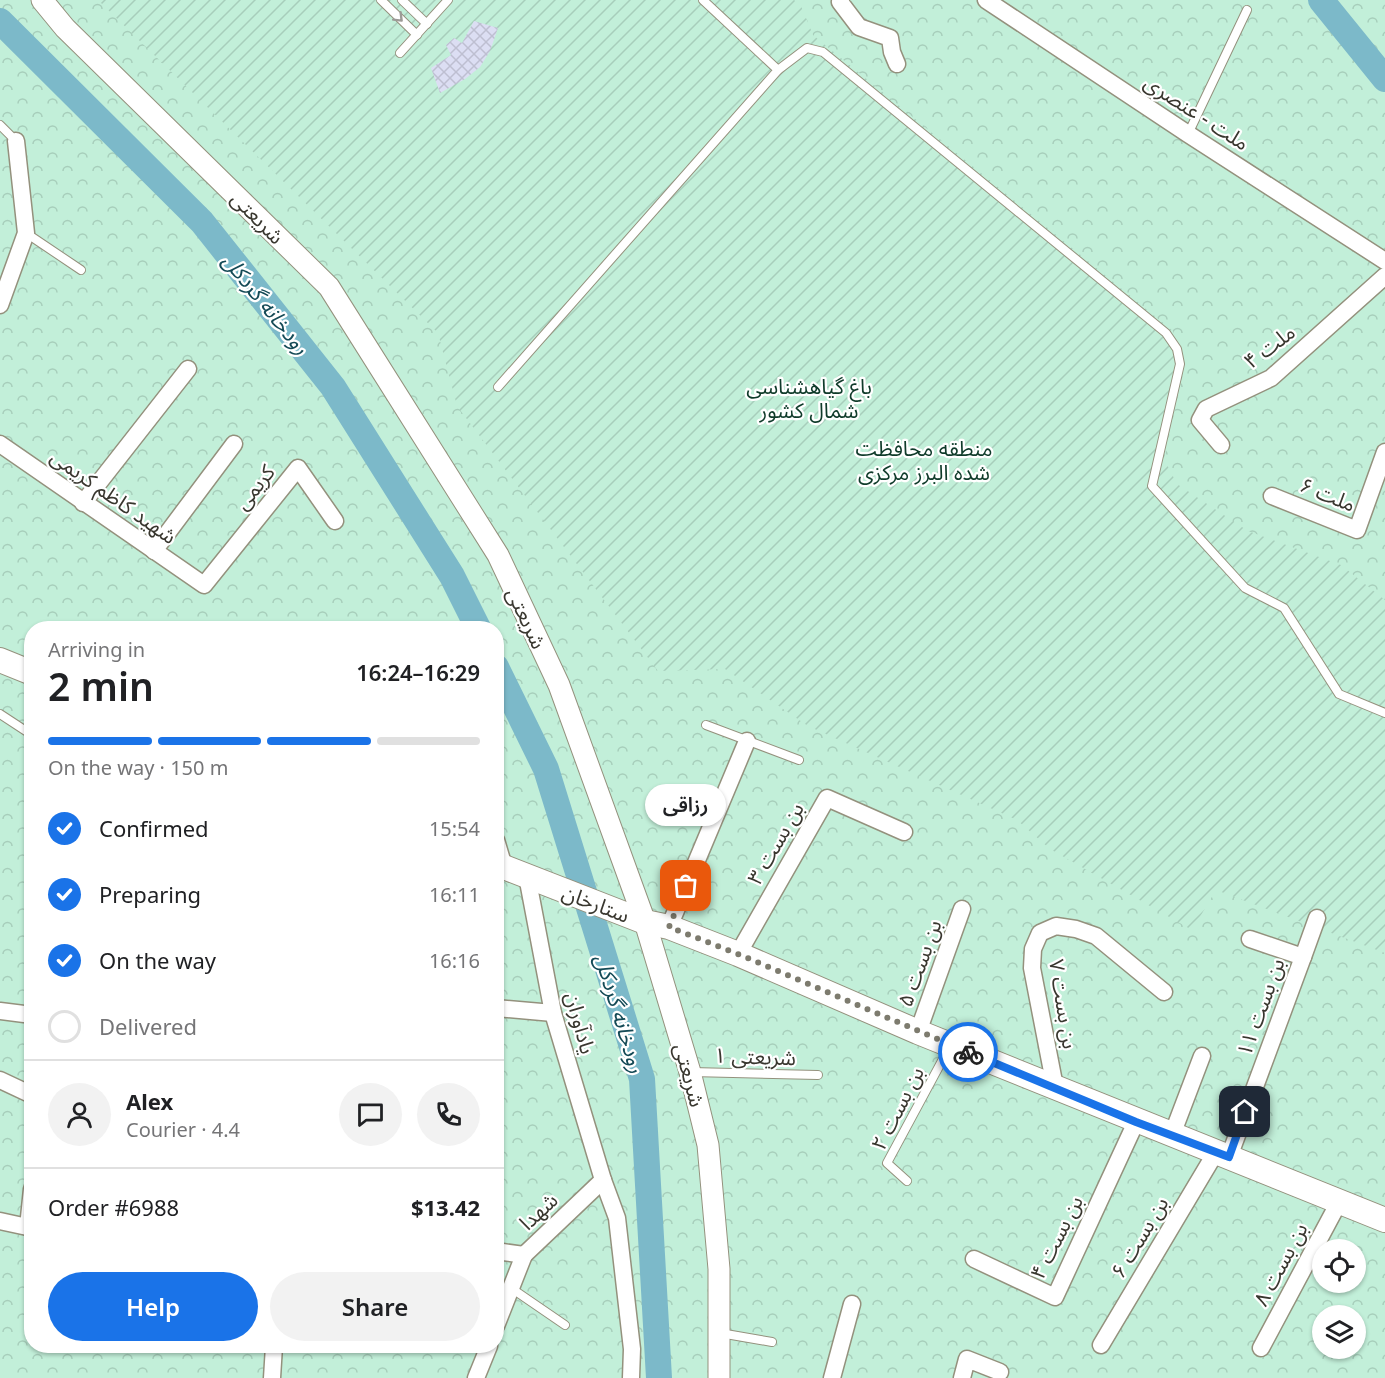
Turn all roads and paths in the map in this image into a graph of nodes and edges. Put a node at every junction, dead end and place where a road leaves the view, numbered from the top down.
1 (42, 0) edge
2 (381, 0) edge
3 (402, 0) edge
4 (448, 0) edge
5 (703, 0) edge
6 (840, 0) edge
7 (986, 0) edge
8 (1247, 10) dead end
9 (427, 24) junction
10 (417, 36) junction
11 (400, 53) dead end
12 (897, 63) dead end
13 (778, 70) junction
14 (0, 125) edge
15 (1188, 134) junction
16 (16, 141) joint
17 (26, 233) junction
18 (1385, 261) edge
19 (81, 270) dead end
20 (1385, 276) edge
21 (0, 305) edge
22 (188, 369) dead end
23 (498, 387) dead end
24 (0, 444) edge
25 (234, 444) dead end
26 (1221, 445) dead end
27 (1385, 452) edge
28 (1272, 496) dead end
29 (83, 503) junction
30 (335, 521) dead end
31 (154, 551) junction
32 (204, 585) joint
33 (0, 660) edge
34 (24, 670) edge
35 (1385, 713) edge
36 (0, 714) edge
37 (706, 725) dead end
38 (24, 730) edge
39 (747, 741) junction
40 (800, 760) dead end
41 (904, 832) dead end
42 (504, 867) edge
43 (537, 880) junction
44 (962, 909) dead end
45 (1317, 918) dead end
46 (645, 922) junction
47 (669, 927) junction
48 (1250, 939) dead end
49 (738, 954) junction
50 (1302, 957) junction
51 (1164, 992) dead end
52 (504, 1009) edge
53 (0, 1011) edge
54 (553, 1013) junction
55 (24, 1014) edge
56 (918, 1032) junction
57 (950, 1045) junction
58 (1202, 1056) dead end
59 (690, 1072) junction
60 (819, 1076) dead end
61 (0, 1080) edge
62 (1055, 1087) junction
63 (24, 1091) edge
64 (1136, 1122) junction
65 (1172, 1135) junction
66 (1223, 1154) junction
67 (603, 1180) junction
68 (907, 1181) dead end
69 (1339, 1202) junction
70 (1385, 1220) edge
71 (0, 1221) edge
72 (24, 1226) edge
73 (504, 1252) edge
74 (524, 1255) junction
75 (974, 1259) dead end
76 (512, 1288) junction
77 (852, 1304) dead end
78 (504, 1307) edge
79 (565, 1325) dead end
80 (720, 1333) junction
81 (772, 1342) dead end
82 (1101, 1345) dead end
83 (1261, 1348) dead end
84 (274, 1353) edge
85 (486, 1353) edge
86 (1000, 1372) dead end
87 (272, 1378) edge
88 (476, 1378) edge
89 (631, 1378) edge
90 (719, 1378) edge
91 (832, 1378) edge
92 (962, 1378) edge

1 - 46 street, شریعتی
2 -> 10 lane
3 - 9 lane
4 - 9 lane
5 - 13 lane
6 - 12 street
7 - 15 street, ملت - عنصری
8 - 15 lane
9 - 10 lane
10 - 11 lane
13 - 23 lane
13 - 35 lane
14 - 16 lane
15 - 18 street, ملت - عنصری
16 - 17 street
17 - 19 lane
17 - 21 street
20 - 26 street, ملت ۴
22 - 29 street
24 - 29 street, شهید کاظم کریمی
25 - 31 street
27 - 28 street, ملت ۶
29 - 31 street, شهید کاظم کریمی
30 - 32 street, کریمی
31 - 32 street, شهید کاظم کریمی
33 - 34 main road
36 - 38 lane
37 - 39 lane
39 - 40 lane
39 - 47 street
41 - 49 street, بن بست ۳
42 - 43 main road, ستارخان
43 - 46 main road, ستارخان
43 - 54 street, یادآوران
44 - 56 street, بن بست ۵
45 - 50 street
46 - 47 main road, ستارخان
46 - 59 street, شریعتی
47 - 49 main road, ستارخان
48 - 50 street, بن بست ۱۱
49 - 56 main road, ستارخان
50 - 66 street, بن بست ۱۱
51 - 62 street, بن بست ۷
52 - 54 street
53 - 55 street
54 - 67 street, یادآوران
56 - 57 main road, ستارخان
57 - 62 main road, ستارخان
57 - 68 lane, بن بست ۲
58 - 65 street
59 - 60 lane, شریعتی ۱
59 - 80 street, شریعتی
61 - 63 street
62 - 64 main road, ستارخان
64 - 65 main road, ستارخان
64 - 75 street, بن بست ۴
65 - 66 main road, ستارخان
66 - 69 main road, ستارخان
66 - 82 street, بن بست ۶
67 - 74 street, شهدا
67 - 89 street, یادآوران
69 - 70 main road, ستارخان
69 - 83 street, بن بست ۸
71 - 72 street
73 - 74 street, شهدا
74 - 76 street
76 - 78 street
76 - 79 lane
77 - 91 street
80 - 81 lane
80 - 90 street, شریعتی
84 - 87 street
85 - 88 street
86 - 92 street

